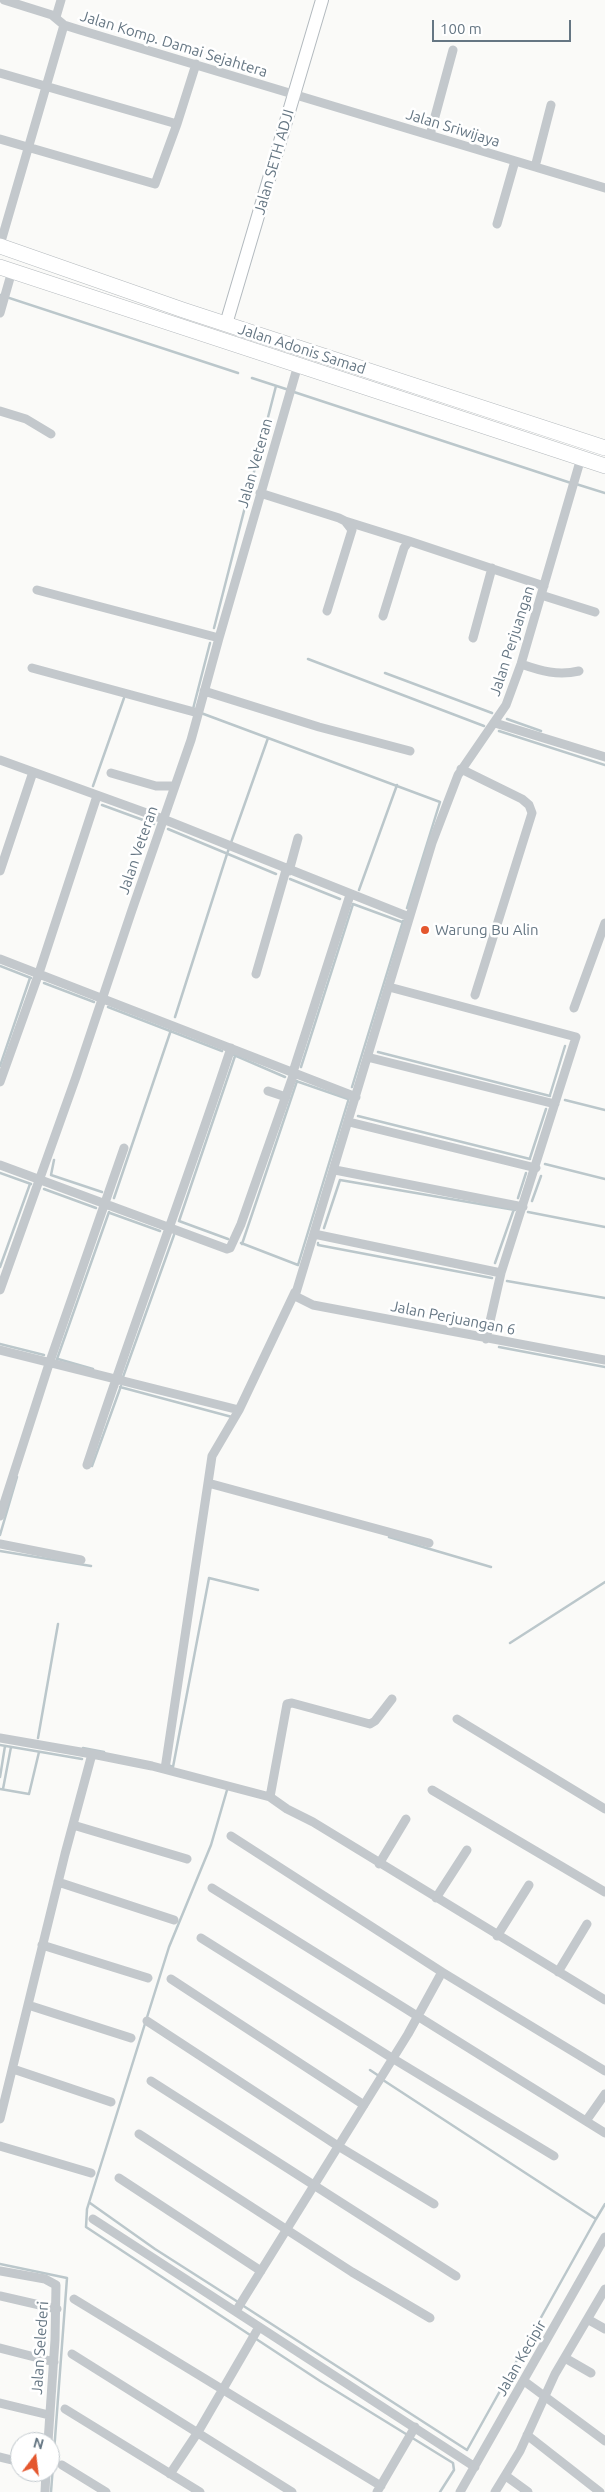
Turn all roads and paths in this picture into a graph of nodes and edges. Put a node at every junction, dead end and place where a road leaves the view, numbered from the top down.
1 (4, 0) edge
2 (62, 0) edge
3 (322, 0) edge
4 (56, 17) junction
5 (64, 25) junction
6 (453, 50) dead end
7 (196, 64) junction
8 (0, 73) edge
9 (45, 87) junction
10 (294, 95) junction
11 (551, 105) dead end
12 (178, 124) junction
13 (430, 135) junction
14 (0, 139) edge
15 (28, 148) junction
16 (515, 161) junction
17 (535, 167) junction
18 (605, 188) edge
19 (497, 224) dead end
20 (0, 246) edge
21 (7, 274) edge
22 (90, 278) junction
23 (85, 295) junction
24 (0, 312) edge
25 (226, 324) junction
26 (298, 366) junction
27 (359, 376) junction
28 (0, 411) edge
29 (51, 434) dead end
30 (605, 448) edge
31 (581, 458) junction
32 (605, 466) edge
33 (260, 493) junction
34 (345, 521) junction
35 (409, 540) junction
36 (492, 568) junction
37 (37, 590) dead end
38 (543, 591) junction
39 (327, 611) dead end
40 (595, 612) dead end
41 (383, 616) dead end
42 (219, 638) junction
43 (473, 638) dead end
44 (521, 664) junction
45 (32, 668) dead end
46 (579, 671) dead end
47 (204, 691) junction
48 (198, 713) junction
49 (495, 723) junction
50 (410, 751) dead end
51 (605, 757) edge
52 (0, 760) edge
53 (461, 769) junction
54 (33, 772) junction
55 (111, 773) dead end
56 (175, 786) junction
57 (97, 796) junction
58 (163, 819) junction
59 (298, 838) dead end
60 (287, 870) junction
61 (0, 871) edge
62 (350, 894) junction
63 (410, 917) junction
64 (605, 923) edge
65 (0, 959) edge
66 (39, 973) junction
67 (256, 974) dead end
68 (389, 987) junction
69 (475, 995) dead end
70 (103, 998) junction
71 (574, 1008) dead end
72 (231, 1048) junction
73 (367, 1057) junction
74 (294, 1072) junction
75 (0, 1082) edge
76 (268, 1091) dead end
77 (286, 1097) junction
78 (356, 1097) junction
79 (555, 1104) junction
80 (349, 1122) junction
81 (124, 1148) dead end
82 (0, 1165) edge
83 (536, 1168) junction
84 (335, 1170) junction
85 (40, 1179) junction
86 (106, 1203) junction
87 (523, 1206) junction
88 (170, 1226) junction
89 (314, 1234) junction
90 (501, 1272) junction
91 (0, 1290) edge
92 (296, 1295) junction
93 (486, 1339) junction
94 (0, 1350) edge
95 (605, 1360) edge
96 (49, 1364) junction
97 (115, 1380) junction
98 (239, 1410) junction
99 (87, 1465) dead end
100 (208, 1483) junction
101 (0, 1516) edge
102 (429, 1543) dead end
103 (0, 1544) edge
104 (81, 1560) dead end
105 (392, 1698) dead end
106 (457, 1719) dead end
107 (0, 1738) edge
108 (92, 1754) junction
109 (165, 1769) junction
110 (432, 1790) dead end
111 (270, 1797) junction
112 (605, 1809) edge
113 (406, 1819) dead end
114 (73, 1824) junction
115 (231, 1836) dead end
116 (467, 1850) dead end
117 (187, 1859) dead end
118 (379, 1864) junction
119 (58, 1882) junction
120 (529, 1885) dead end
121 (212, 1888) dead end
122 (605, 1892) edge
123 (436, 1898) junction
124 (174, 1920) dead end
125 (586, 1924) dead end
126 (497, 1936) junction
127 (201, 1938) dead end
128 (42, 1945) junction
129 (442, 1972) junction
130 (558, 1972) junction
131 (148, 1978) dead end
132 (171, 1979) dead end
133 (605, 2000) edge
134 (28, 2005) junction
135 (417, 2017) junction
136 (147, 2021) dead end
137 (131, 2038) dead end
138 (392, 2058) junction
139 (12, 2069) junction
140 (605, 2071) edge
141 (151, 2081) dead end
142 (605, 2094) edge
143 (111, 2102) dead end
144 (364, 2105) junction
145 (0, 2119) edge
146 (586, 2121) junction
147 (605, 2133) edge
148 (139, 2134) dead end
149 (0, 2146) edge
150 (338, 2146) junction
151 (554, 2156) dead end
152 (91, 2173) dead end
153 (119, 2178) dead end
154 (314, 2186) junction
155 (434, 2204) dead end
156 (93, 2219) dead end
157 (286, 2229) junction
158 (605, 2238) edge
159 (0, 2271) edge
160 (261, 2271) junction
161 (456, 2276) dead end
162 (605, 2289) edge
163 (0, 2296) edge
164 (74, 2299) dead end
165 (239, 2305) junction
166 (57, 2310) junction
167 (430, 2318) dead end
168 (589, 2320) junction
169 (605, 2329) edge
170 (257, 2330) junction
171 (0, 2348) edge
172 (72, 2354) dead end
173 (565, 2358) junction
174 (54, 2362) junction
175 (591, 2373) dead end
176 (524, 2381) junction
177 (222, 2390) junction
178 (544, 2395) junction
179 (0, 2403) edge
180 (65, 2409) dead end
181 (49, 2415) junction
182 (414, 2430) junction
183 (48, 2432) edge
184 (198, 2432) junction
185 (527, 2436) junction
186 (605, 2441) edge
187 (62, 2465) dead end
188 (476, 2467) junction
189 (170, 2474) junction
190 (506, 2476) junction
191 (379, 2489) edge
192 (106, 2492) edge
193 (200, 2492) edge
194 (292, 2492) edge
195 (460, 2492) edge
196 (495, 2492) edge
197 (528, 2492) edge
198 (600, 2492) edge

1 - 4 street
2 - 4 street
3 - 10 street, Jalan SETH ADJI
4 - 5 street
5 - 7 street, Jalan Komp. Damai Sejahtera
5 - 9 street, Jalan Komp. Damai Sejahtera
6 - 13 street
7 - 10 street, Jalan Komp. Damai Sejahtera
7 - 12 street
8 - 9 street
9 - 12 street
9 - 15 street, Jalan Komp. Damai Sejahtera
10 - 13 street, Jalan Sriwijaya
10 - 25 street, Jalan SETH ADJI
11 - 17 street
12 - 15 street
13 - 16 street, Jalan Sriwijaya
14 - 15 street
15 - 20 street, Jalan Komp. Damai Sejahtera
16 - 17 street, Jalan Sriwijaya
16 - 19 street
17 - 18 street, Jalan Sriwijaya
20 - 22 highway, Jalan Adonis Samad
21 - 23 highway
21 - 24 street
22 - 23 highway
22 - 25 highway, Jalan Adonis Samad
23 - 26 highway
25 - 27 highway, Jalan Adonis Samad
26 - 27 highway
26 - 33 street, Jalan Veteran
27 - 30 highway, Jalan Adonis Samad
27 - 31 highway
28 - 29 street
31 - 32 highway
31 - 38 street, Jalan Perjuangan
33 - 34 street
33 - 42 street, Jalan Veteran
34 - 35 street
34 - 39 street
35 - 36 street
35 - 41 street
36 - 38 street
36 - 43 street
37 - 42 street
38 - 40 street
38 - 44 street, Jalan Perjuangan
42 - 47 street, Jalan Veteran
44 - 46 street
44 - 49 street, Jalan Perjuangan
45 - 48 street
47 - 48 street, Jalan Veteran
47 - 50 street
48 - 56 street, Jalan Veteran
49 - 51 street
49 - 53 street, Jalan Perjuangan
52 - 54 street
53 - 63 street, Jalan Perjuangan
53 - 69 street
54 - 57 street
54 - 61 street
55 - 56 street
56 - 58 street, Jalan Veteran
57 - 58 street
57 - 66 street
58 - 60 street
58 - 70 street, Jalan Veteran
59 - 60 street
60 - 62 street
60 - 67 street
62 - 63 street
62 - 74 street
63 - 68 street, Jalan Perjuangan
64 - 71 street
65 - 66 street
66 - 70 street
66 - 75 street
68 - 73 street, Jalan Perjuangan
68 - 79 street
70 - 72 street
70 - 85 street, Jalan Veteran
72 - 74 street
72 - 88 street
73 - 78 street, Jalan Perjuangan
73 - 79 street
74 - 77 street
74 - 78 street
76 - 77 street
77 - 88 street
78 - 80 street, Jalan Perjuangan
79 - 83 street
80 - 83 street
80 - 84 street, Jalan Perjuangan
81 - 86 street
82 - 85 street
83 - 87 street
84 - 87 street
84 - 89 street, Jalan Perjuangan
85 - 86 street
85 - 91 street, Jalan Veteran
86 - 88 street
86 - 96 street
87 - 90 street
88 - 97 street
89 - 90 street
89 - 92 street, Jalan Perjuangan
90 - 93 street
92 - 93 street, Jalan Perjuangan 6
92 - 98 street, Jalan Perjuangan
93 - 95 street, Jalan Perjuangan 6
94 - 96 street
96 - 97 street
96 - 101 street
97 - 98 street
97 - 99 street
98 - 100 street, Jalan Perjuangan
100 - 102 street
100 - 109 street, Jalan Perjuangan
103 - 104 street
105 - 111 street
106 - 112 street
107 - 108 street
108 - 109 street
108 - 114 street
109 - 111 street
110 - 122 street
111 - 118 street
113 - 118 street
114 - 117 street
114 - 119 street
115 - 129 street
116 - 123 street
118 - 123 street
119 - 124 street
119 - 128 street
120 - 126 street
121 - 135 street
123 - 126 street
125 - 130 street
126 - 130 street
127 - 138 street
128 - 131 street
128 - 134 street
129 - 135 street
129 - 140 street
130 - 133 street
132 - 144 street
134 - 137 street
134 - 139 street
135 - 138 street
135 - 146 street
136 - 150 street
138 - 144 street
138 - 151 street
139 - 143 street
139 - 145 street
141 - 154 street
142 - 146 street
144 - 150 street
146 - 147 street
148 - 157 street
149 - 152 street
150 - 154 street
150 - 155 street
153 - 160 street
154 - 157 street
154 - 161 street
156 - 165 street
157 - 160 street
157 - 167 street
158 - 176 street, Jalan Kecipir
159 - 166 street, Jalan Selederi
160 - 165 street
162 - 168 street
163 - 166 street
164 - 177 street
165 - 170 street
166 - 174 street, Jalan Selederi
168 - 169 street
168 - 173 street
170 - 177 street
170 - 182 street
171 - 174 street
172 - 184 street
173 - 175 street
173 - 178 street
174 - 181 street, Jalan Selederi
176 - 178 street
176 - 188 street, Jalan Kecipir
177 - 184 street
177 - 191 street
178 - 185 street
178 - 186 street
179 - 181 street
180 - 189 street
181 - 183 street, Jalan Selederi
182 - 188 street
182 - 191 street
184 - 189 street
184 - 194 street
185 - 190 street
185 - 198 street
187 - 192 street
188 - 195 street, Jalan Kecipir
189 - 193 street
190 - 196 street
190 - 197 street

